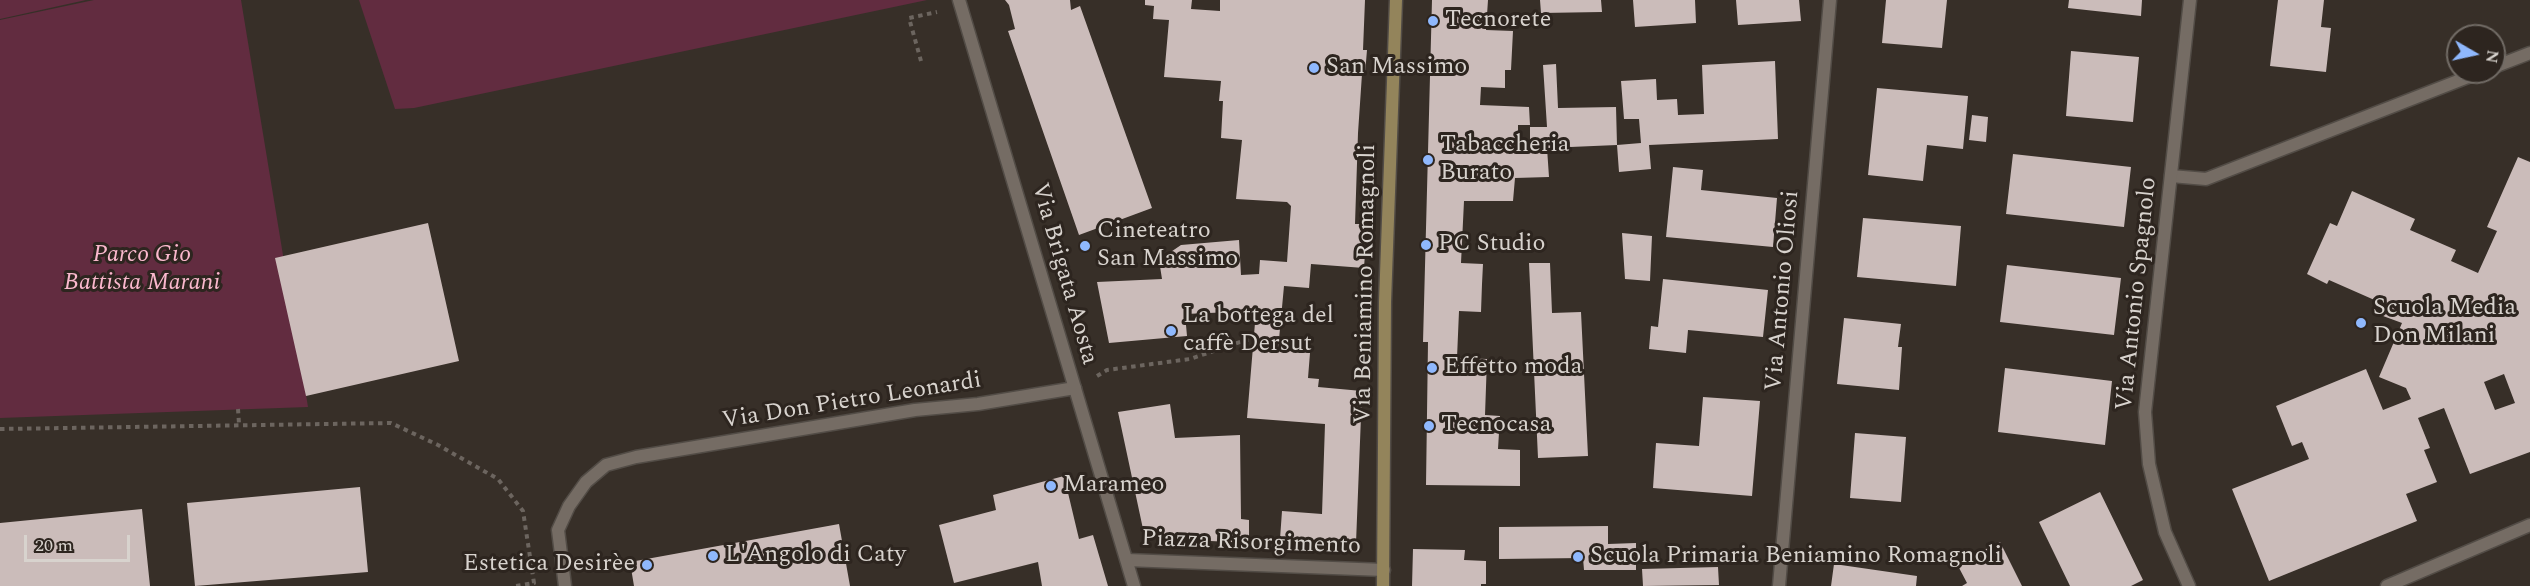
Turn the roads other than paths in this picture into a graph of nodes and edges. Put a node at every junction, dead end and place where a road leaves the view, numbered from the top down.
1 (959, 0) edge
2 (1396, 0) edge
3 (1830, 0) edge
4 (2190, 0) edge
5 (2530, 53) edge
6 (2506, 62) edge
7 (2450, 84) edge
8 (2171, 176) junction
9 (1075, 388) junction
10 (2530, 525) edge
11 (1127, 560) junction
12 (1384, 570) junction
13 (566, 586) edge
14 (1134, 586) edge
15 (1383, 586) edge
16 (1779, 586) edge
17 (2190, 586) edge
18 (2387, 586) edge

1 - 9 street, Via Brigata Aosta
2 - 12 main road, Via Beniamino Romagnoli
3 - 16 street, Via Antonio Oliosi
4 - 8 street, Via Antonio Spagnolo
5 - 6 street
7 - 8 street
8 - 17 street, Via Antonio Spagnolo
9 - 11 street, Via Brigata Aosta
9 - 13 street, Via Don Pietro Leonardi
10 - 18 street
11 - 12 street, Piazza Risorgimento
11 - 14 street, Piazza Risorgimento
12 - 15 main road, Piazza Risorgimento

